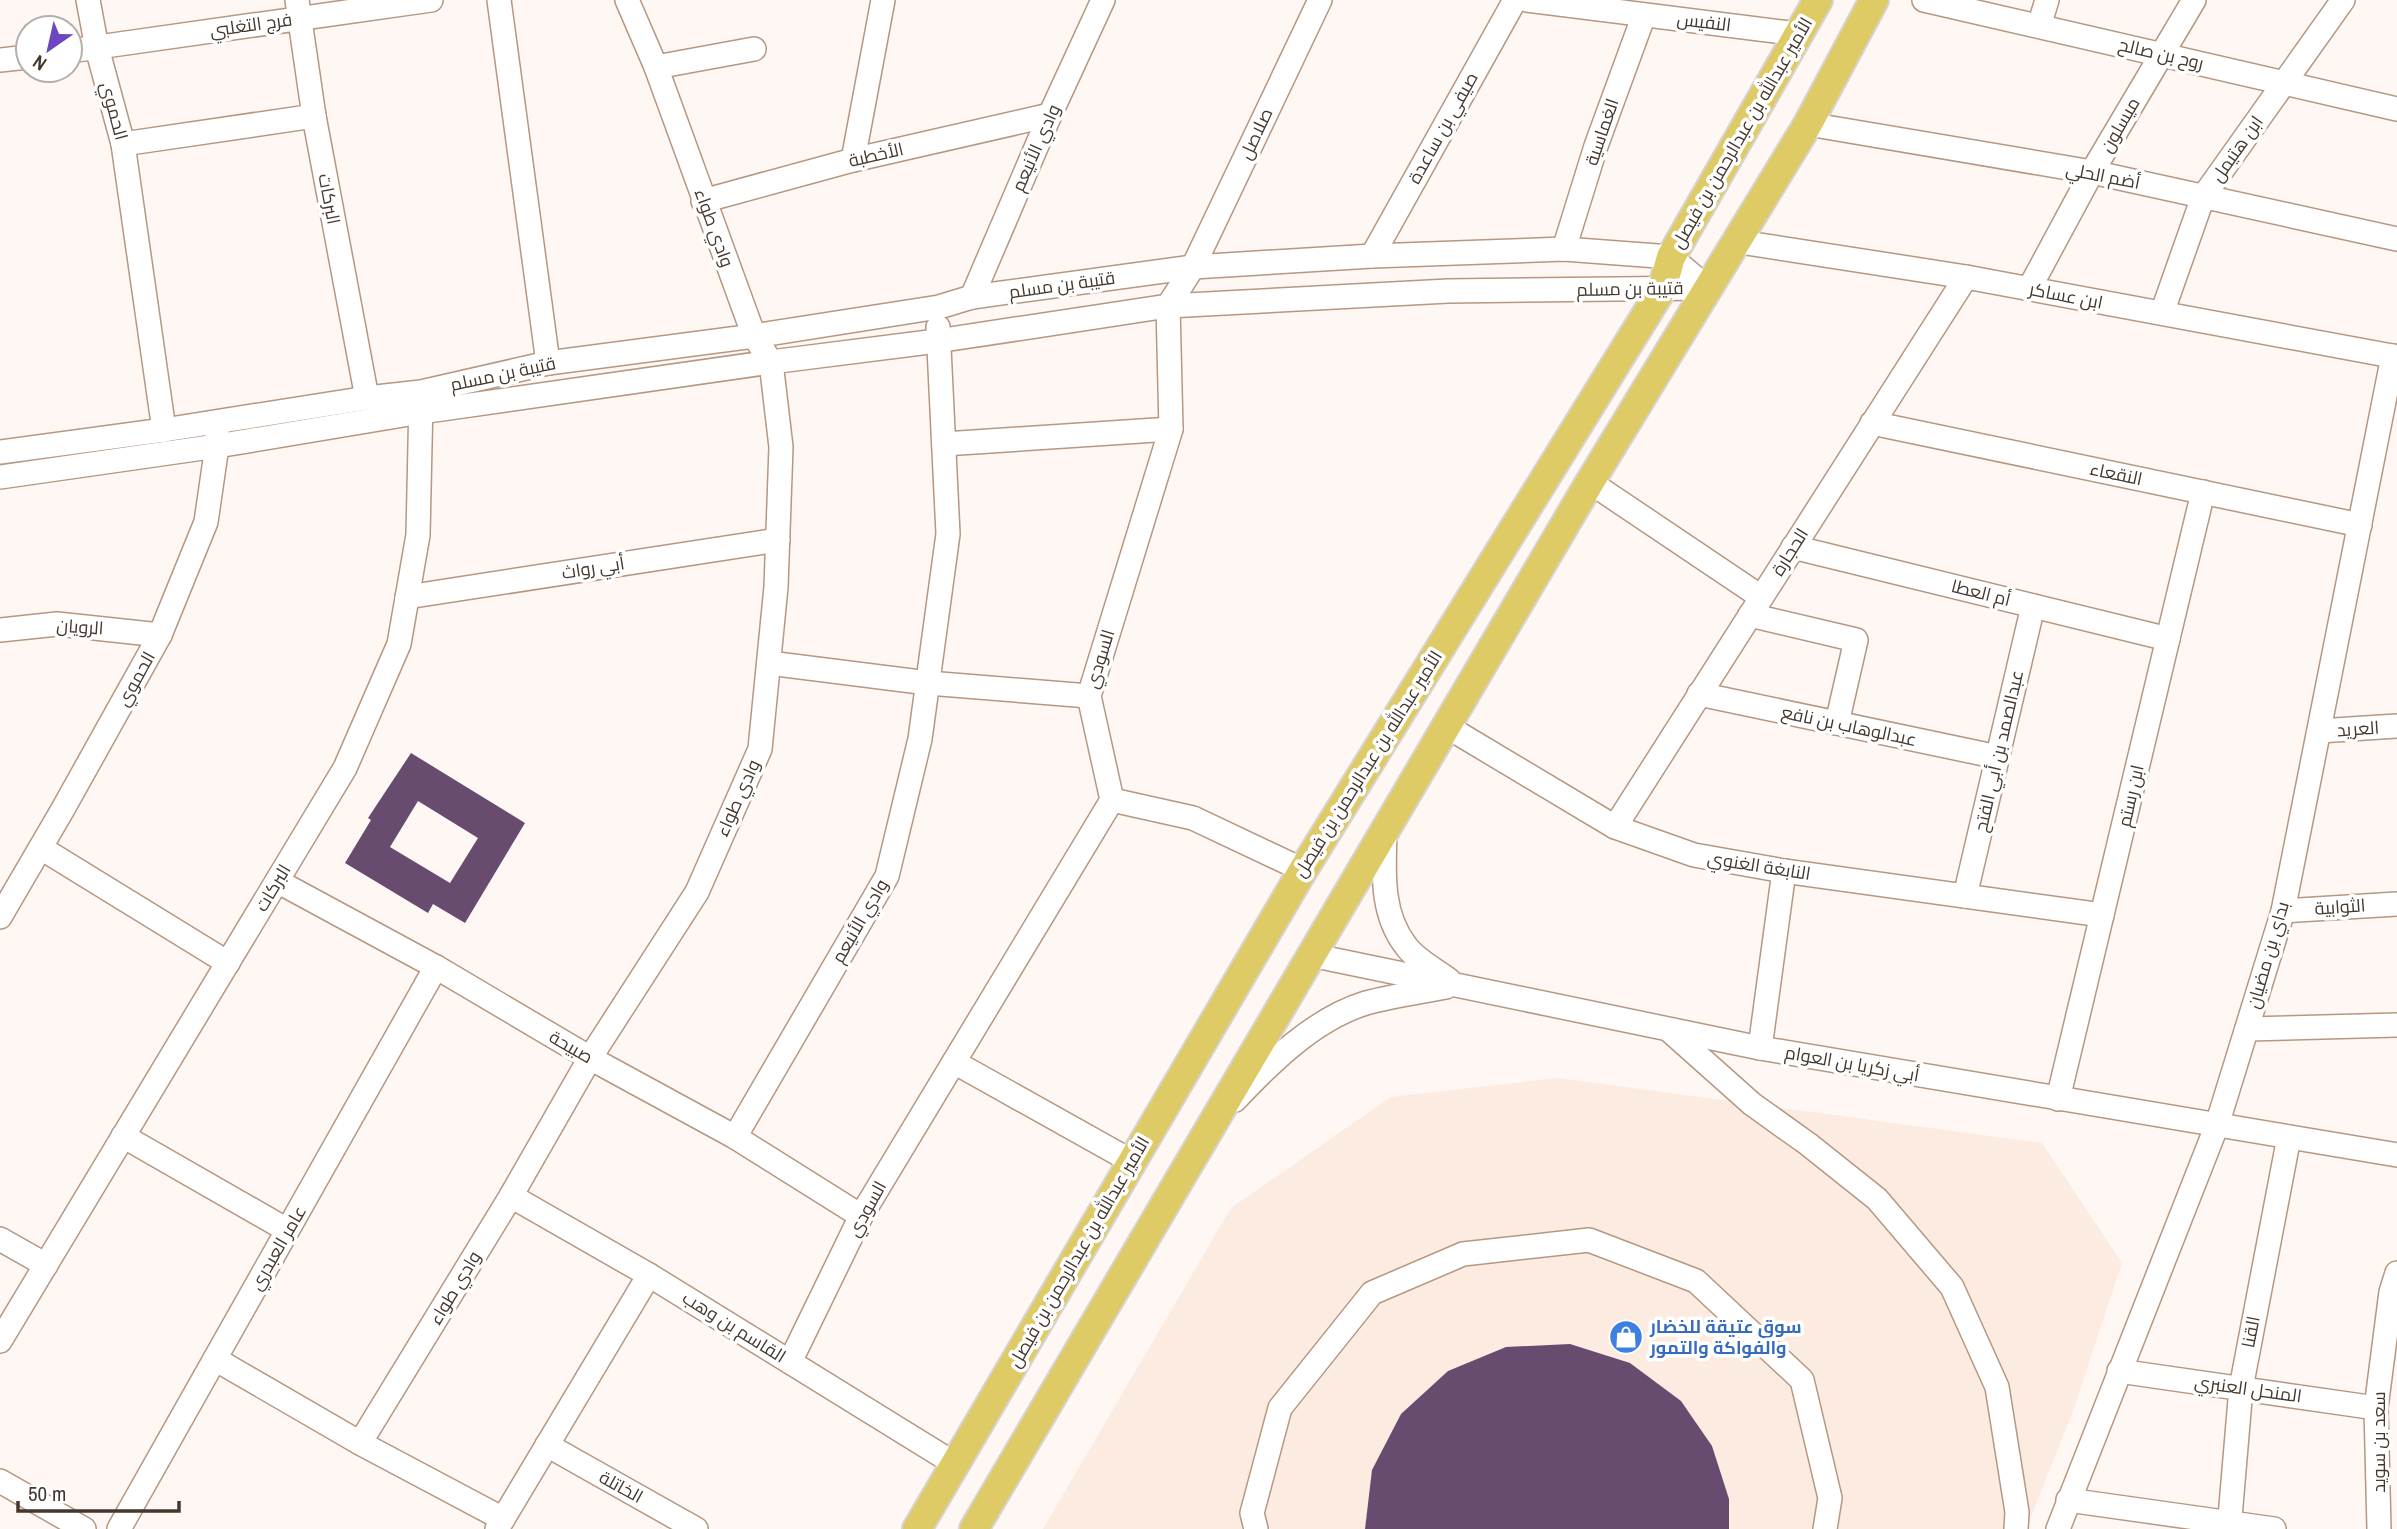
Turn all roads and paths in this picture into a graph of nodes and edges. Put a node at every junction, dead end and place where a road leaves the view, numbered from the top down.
1 (89, 0) edge
2 (431, 0) edge
3 (499, 0) edge
4 (627, 0) edge
5 (883, 0) edge
6 (1103, 0) edge
7 (1320, 0) edge
8 (1515, 0) edge
9 (1527, 0) edge
10 (1818, 0) edge
11 (1874, 0) edge
12 (1924, 0) edge
13 (2047, 0) edge
14 (2194, 0) edge
15 (2343, 0) edge
16 (297, 9) edge
17 (1678, 9) edge
18 (1644, 15) junction
19 (2039, 26) junction
20 (1798, 34) junction
21 (97, 48) junction
22 (84, 49) edge
23 (754, 49) dead end
24 (2162, 54) junction
25 (656, 68) junction
26 (2283, 83) junction
27 (2397, 109) edge
28 (1050, 115) junction
29 (314, 116) junction
30 (1808, 124) junction
31 (123, 144) junction
32 (853, 160) junction
33 (2092, 172) junction
34 (2203, 197) junction
35 (703, 201) junction
36 (2397, 239) edge
37 (1734, 241) junction
38 (1564, 249) junction
39 (1372, 256) junction
40 (1671, 257) junction
41 (1193, 267) junction
42 (1966, 276) junction
43 (1707, 288) junction
44 (1662, 289) junction
45 (2029, 289) junction
46 (972, 297) junction
47 (1168, 306) junction
48 (939, 307) junction
49 (2162, 313) junction
50 (754, 336) junction
51 (937, 341) junction
52 (2395, 356) edge
53 (771, 362) junction
54 (548, 363) junction
55 (367, 398) junction
56 (421, 402) junction
57 (216, 421) junction
58 (1872, 423) junction
59 (1171, 429) junction
60 (164, 430) junction
61 (944, 444) junction
62 (217, 446) junction
63 (0, 452) edge
64 (0, 477) edge
65 (1590, 482) junction
66 (2203, 492) junction
67 (2360, 525) junction
68 (778, 540) junction
69 (1793, 547) junction
70 (407, 597) junction
71 (1756, 606) junction
72 (2033, 606) junction
73 (0, 629) edge
74 (160, 635) junction
75 (2168, 639) junction
76 (769, 663) junction
77 (928, 683) junction
78 (1699, 694) junction
79 (1089, 696) junction
80 (1837, 723) junction
81 (1446, 726) junction
82 (2397, 726) edge
83 (2319, 732) junction
84 (1998, 757) junction
85 (1112, 800) junction
86 (1615, 827) junction
87 (1385, 831) junction
88 (41, 848) junction
89 (1303, 870) junction
90 (1784, 871) junction
91 (277, 881) junction
92 (1965, 896) junction
93 (2397, 904) edge
94 (2283, 911) junction
95 (2102, 915) junction
96 (0, 917) edge
97 (1311, 955) junction
98 (228, 963) junction
99 (436, 967) junction
100 (1456, 985) junction
101 (2397, 1025) edge
102 (1668, 1029) junction
103 (2247, 1030) junction
104 (1760, 1048) junction
105 (590, 1058) junction
106 (954, 1062) junction
107 (2058, 1099) junction
108 (1212, 1124) junction
109 (2217, 1125) junction
110 (124, 1136) junction
111 (735, 1137) junction
112 (2289, 1137) junction
113 (2397, 1155) edge
114 (1131, 1161) junction
115 (511, 1196) junction
116 (861, 1216) junction
117 (288, 1230) junction
118 (0, 1239) edge
119 (46, 1265) junction
120 (2397, 1273) edge
121 (649, 1275) junction
122 (0, 1341) edge
123 (215, 1359) junction
124 (790, 1362) junction
125 (2119, 1371) junction
126 (2241, 1388) junction
127 (2376, 1408) junction
128 (360, 1443) junction
129 (547, 1445) junction
130 (955, 1464) junction
131 (0, 1480) edge
132 (2068, 1500) junction
133 (500, 1524) edge
134 (1249, 1524) edge
135 (2229, 1527) edge
136 (84, 1529) edge
137 (119, 1529) edge
138 (696, 1529) edge
139 (917, 1529) edge
140 (974, 1529) edge
141 (1825, 1529) edge
142 (2016, 1529) edge
143 (2058, 1529) edge
144 (2274, 1529) edge
145 (2379, 1529) edge

1 - 21 street, الحموي
2 - 16 street, فرج التغلبي
3 - 54 street
4 - 25 street, وادي طواء
5 - 32 street
6 - 28 street, وادي الأنيعم
7 - 41 street, صلاصل
8 - 39 street, صيفي بن ساعدة
9 - 18 street, النفيس
10 - 20 main road, الأمير عبدالله بن عبدالرحمن بن فيصل
11 - 30 main road
12 - 19 street, روح بن صالح
13 - 19 street
14 - 24 street, ميسلون
15 - 26 street, ابن هتيمل
16 - 21 street, فرج التغلبي
16 - 29 street, البركات
17 - 18 street, النفيس
17 - 20 street, النفيس
18 - 38 street, الغماسية
19 - 24 street, روح بن صالح
20 - 40 main road, الأمير عبدالله بن عبدالرحمن بن فيصل
21 - 22 street, فرج التغلبي
21 - 31 street, الحموي
23 - 25 street
24 - 26 street, روح بن صالح
24 - 33 street, ميسلون
25 - 35 street, وادي طواء
26 - 27 street, روح بن صالح
26 - 34 street, ابن هتيمل
28 - 32 street, الأخطبة
28 - 46 street, وادي الأنيعم
29 - 31 street
29 - 55 street, البركات
30 - 33 street, أضم الحلي
30 - 37 main road
31 - 60 street, الحموي
32 - 35 street, الأخطبة
33 - 34 street, أضم الحلي
33 - 45 street, ميسلون
34 - 36 street, أضم الحلي
34 - 49 street, ابن هتيمل
35 - 50 street, وادي طواء
37 - 42 street, ابن عساكر
37 - 43 main road
38 - 39 street, قتيبة بن مسلم
38 - 40 street, قتيبة بن مسلم
39 - 41 street, قتيبة بن مسلم
40 - 43 street, قتيبة بن مسلم
40 - 44 main road, الأمير عبدالله بن عبدالرحمن بن فيصل
41 - 46 street, قتيبة بن مسلم
41 - 47 street
42 - 45 street, ابن عساكر
42 - 58 street, الحجارة
43 - 44 street, قتيبة بن مسلم
43 - 65 main road
44 - 47 street, قتيبة بن مسلم
44 - 89 main road, الأمير عبدالله بن عبدالرحمن بن فيصل
45 - 49 street, ابن عساكر
46 - 48 street, قتيبة بن مسلم
47 - 51 street, قتيبة بن مسلم
47 - 59 street, السودي
48 - 50 street, قتيبة بن مسلم
48 - 51 street, وادي الأنيعم
49 - 52 street, ابن عساكر
50 - 53 street, وادي طواء
50 - 54 street, قتيبة بن مسلم
51 - 53 street, قتيبة بن مسلم
51 - 61 street, وادي الأنيعم
52 - 67 street, بداي بن مضيان
53 - 56 street, قتيبة بن مسلم
53 - 68 street, وادي طواء
54 - 56 street, قتيبة بن مسلم
55 - 56 street, قتيبة بن مسلم
55 - 57 street, قتيبة بن مسلم
56 - 62 street, قتيبة بن مسلم
56 - 70 street, البركات
57 - 60 street, قتيبة بن مسلم
57 - 62 street, الحموي
58 - 66 street, النقعاء
58 - 69 street, الحجارة
59 - 61 street
59 - 79 street, السودي
60 - 63 street, قتيبة بن مسلم
61 - 77 street, وادي الأنيعم
62 - 64 street, قتيبة بن مسلم
62 - 74 street, الحموي
65 - 71 street
65 - 81 main road
66 - 67 street, النقعاء
66 - 75 street, ابن رستم
67 - 83 street, بداي بن مضيان
68 - 70 street, أبي رواث
68 - 76 street, وادي طواء
69 - 71 street, الحجارة
69 - 72 street, أم العطا
70 - 91 street, البركات
71 - 78 street, الحجارة
71 - 80 street
72 - 75 street, أم العطا
72 - 84 street, عبدالصمد بن أبي الفتح
73 - 74 street, الرويان
74 - 88 street, الحموي
75 - 95 street, ابن رستم
76 - 77 street
76 - 105 street, وادي طواء
77 - 79 street
77 - 111 street, وادي الأنيعم
78 - 80 street, عبدالوهاب بن نافع
78 - 86 street, الحجارة
79 - 85 street, السودي
80 - 84 street, عبدالوهاب بن نافع
81 - 86 street, النابغة الغنوي
81 - 87 main road
82 - 83 street, العريد
83 - 94 street, بداي بن مضيان
84 - 92 street, عبدالصمد بن أبي الفتح
85 - 89 street
85 - 106 street, السودي
86 - 90 street, النابغة الغنوي
87 - 97 main road
87 - 100 street
88 - 96 street, الحموي
88 - 98 street
89 - 114 main road, الأمير عبدالله بن عبدالرحمن بن فيصل
90 - 92 street, النابغة الغنوي
90 - 104 street
91 - 98 street, البركات
91 - 99 street, صبيحة
92 - 95 street, النابغة الغنوي
93 - 94 street, الثوابية
94 - 103 street, بداي بن مضيان
95 - 107 street, ابن رستم
97 - 100 street, أبي زكريا بن العوام
97 - 108 main road
98 - 110 street, البركات
99 - 105 street, صبيحة
99 - 117 street, عامر العبدري
100 - 102 street, أبي زكريا بن العوام
100 - 108 street
101 - 103 street
102 - 104 street, أبي زكريا بن العوام
102 - 142 street
103 - 109 street, بداي بن مضيان
104 - 107 street, أبي زكريا بن العوام
105 - 111 street, صبيحة
105 - 115 street, وادي طواء
106 - 114 street
106 - 116 street, السودي
107 - 109 street, أبي زكريا بن العوام
108 - 140 main road
109 - 112 street, أبي زكريا بن العوام
109 - 125 street, بداي بن مضيان
110 - 117 street
110 - 119 street, البركات
111 - 116 street, صبيحة
112 - 113 street, أبي زكريا بن العوام
112 - 126 street, القنا
114 - 130 main road, الأمير عبدالله بن عبدالرحمن بن فيصل
115 - 121 street, القاسم بن وهب
115 - 128 street, وادي طواء
116 - 124 street, السودي
117 - 123 street, عامر العبدري
118 - 119 street
119 - 122 street, البركات
120 - 127 street, سعد بن سويد
121 - 124 street, القاسم بن وهب
121 - 129 street
123 - 128 street
123 - 137 street, عامر العبدري
124 - 130 street, القاسم بن وهب
125 - 126 street, المنحل العنبري
125 - 132 street, بداي بن مضيان
126 - 127 street, المنحل العنبري
126 - 135 street, القنا
127 - 145 street, سعد بن سويد
128 - 133 street
129 - 133 street
129 - 138 street, الخاتلة
130 - 139 main road, الأمير عبدالله بن عبدالرحمن بن فيصل
131 - 136 street
132 - 135 street
132 - 143 street, بداي بن مضيان
134 - 141 street
135 - 144 street

